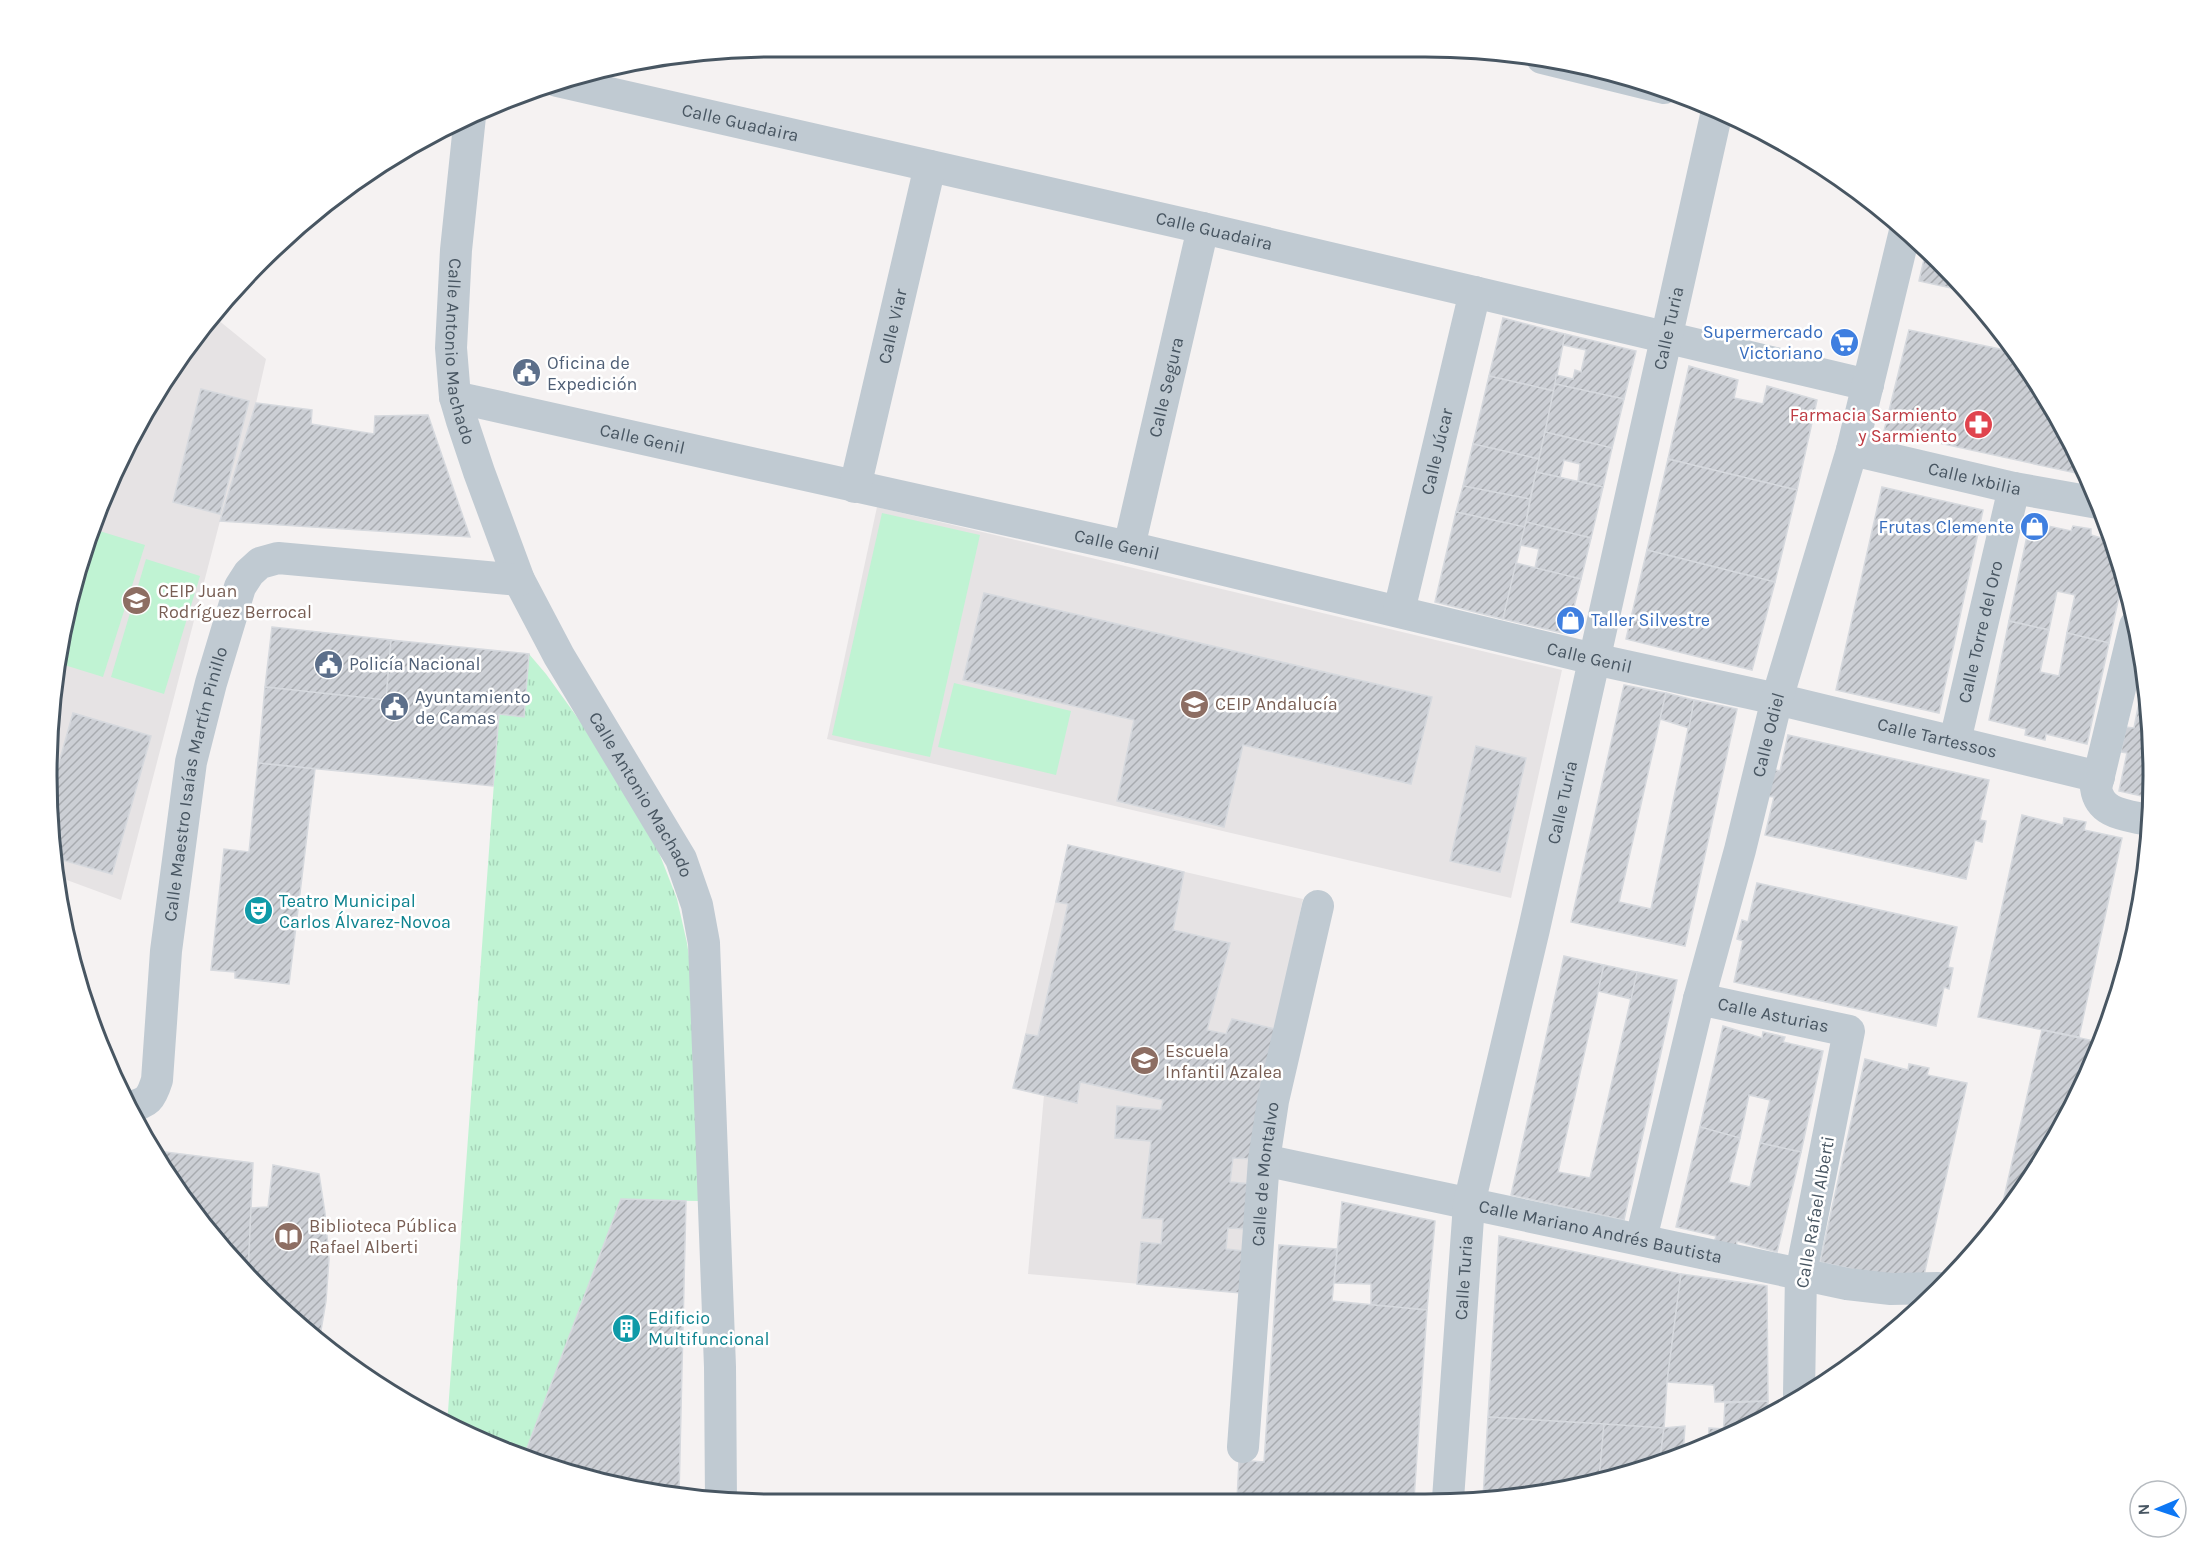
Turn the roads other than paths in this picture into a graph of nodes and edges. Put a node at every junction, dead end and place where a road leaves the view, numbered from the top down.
1 (576, 85) edge
2 (1714, 119) edge
3 (469, 126) edge
4 (930, 166) junction
5 (1203, 228) junction
6 (1903, 240) edge
7 (1475, 292) junction
8 (1665, 338) junction
9 (1868, 385) junction
10 (455, 397) junction
11 (1852, 450) junction
12 (855, 487) junction
13 (2014, 488) junction
14 (2088, 501) edge
15 (1129, 547) junction
16 (519, 580) junction
17 (1399, 611) junction
18 (1594, 659) junction
19 (2135, 668) edge
20 (1777, 699) junction
21 (1955, 741) junction
22 (2099, 777) junction
23 (2141, 818) edge
24 (1318, 906) dead end
25 (1699, 999) junction
26 (1849, 1031) joint
27 (140, 1102) edge
28 (1264, 1160) junction
29 (1469, 1203) junction
30 (1641, 1239) junction
31 (1801, 1273) junction
32 (1929, 1288) edge
33 (1799, 1389) edge
34 (1243, 1447) dead end
35 (721, 1491) edge
36 (1448, 1493) edge

1 - 4 street, Calle Guadaira
2 - 8 street, Calle Turia
3 - 10 street, Calle Antonio Machado
4 - 5 street, Calle Guadaira
4 - 12 street, Calle Viar
5 - 7 street, Calle Guadaira
5 - 15 street, Calle Segura
6 - 9 street, Calle Odiel
7 - 8 street, Calle Guadaira
7 - 17 street, Calle Júcar
8 - 9 street, Calle Guadaira
8 - 18 street, Calle Turia
9 - 11 street, Calle Odiel
10 - 12 street, Calle Genil
10 - 16 street, Calle Antonio Machado
11 - 13 street, Calle Ixbilia
11 - 20 street, Calle Odiel
12 - 15 street, Calle Genil
13 - 14 street, Calle Ixbilia
13 - 21 street, Calle Torre del Oro
15 - 17 street, Calle Genil
16 - 27 street, Calle Maestro Isaías Martín Pinillo
16 - 35 street, Calle Antonio Machado
17 - 18 street, Calle Genil
18 - 20 street, Calle Genil
18 - 29 street, Calle Turia
19 - 22 street
20 - 21 street, Calle Tartessos
20 - 25 street, Calle Odiel
21 - 22 street, Calle Tartessos
22 - 23 street
24 - 28 street, Calle de Montalvo
25 - 26 street, Calle Asturias
25 - 30 street, Calle Odiel
26 - 31 street, Calle Rafael Alberti
28 - 29 street, Calle Mariano Andrés Bautista
28 - 34 street, Calle de Montalvo
29 - 30 street, Calle Mariano Andrés Bautista
29 - 36 street, Calle Turia
30 - 31 street, Calle Mariano Andrés Bautista
31 - 32 street, Calle Mariano Andrés Bautista
31 - 33 street, Calle Rafael Alberti

